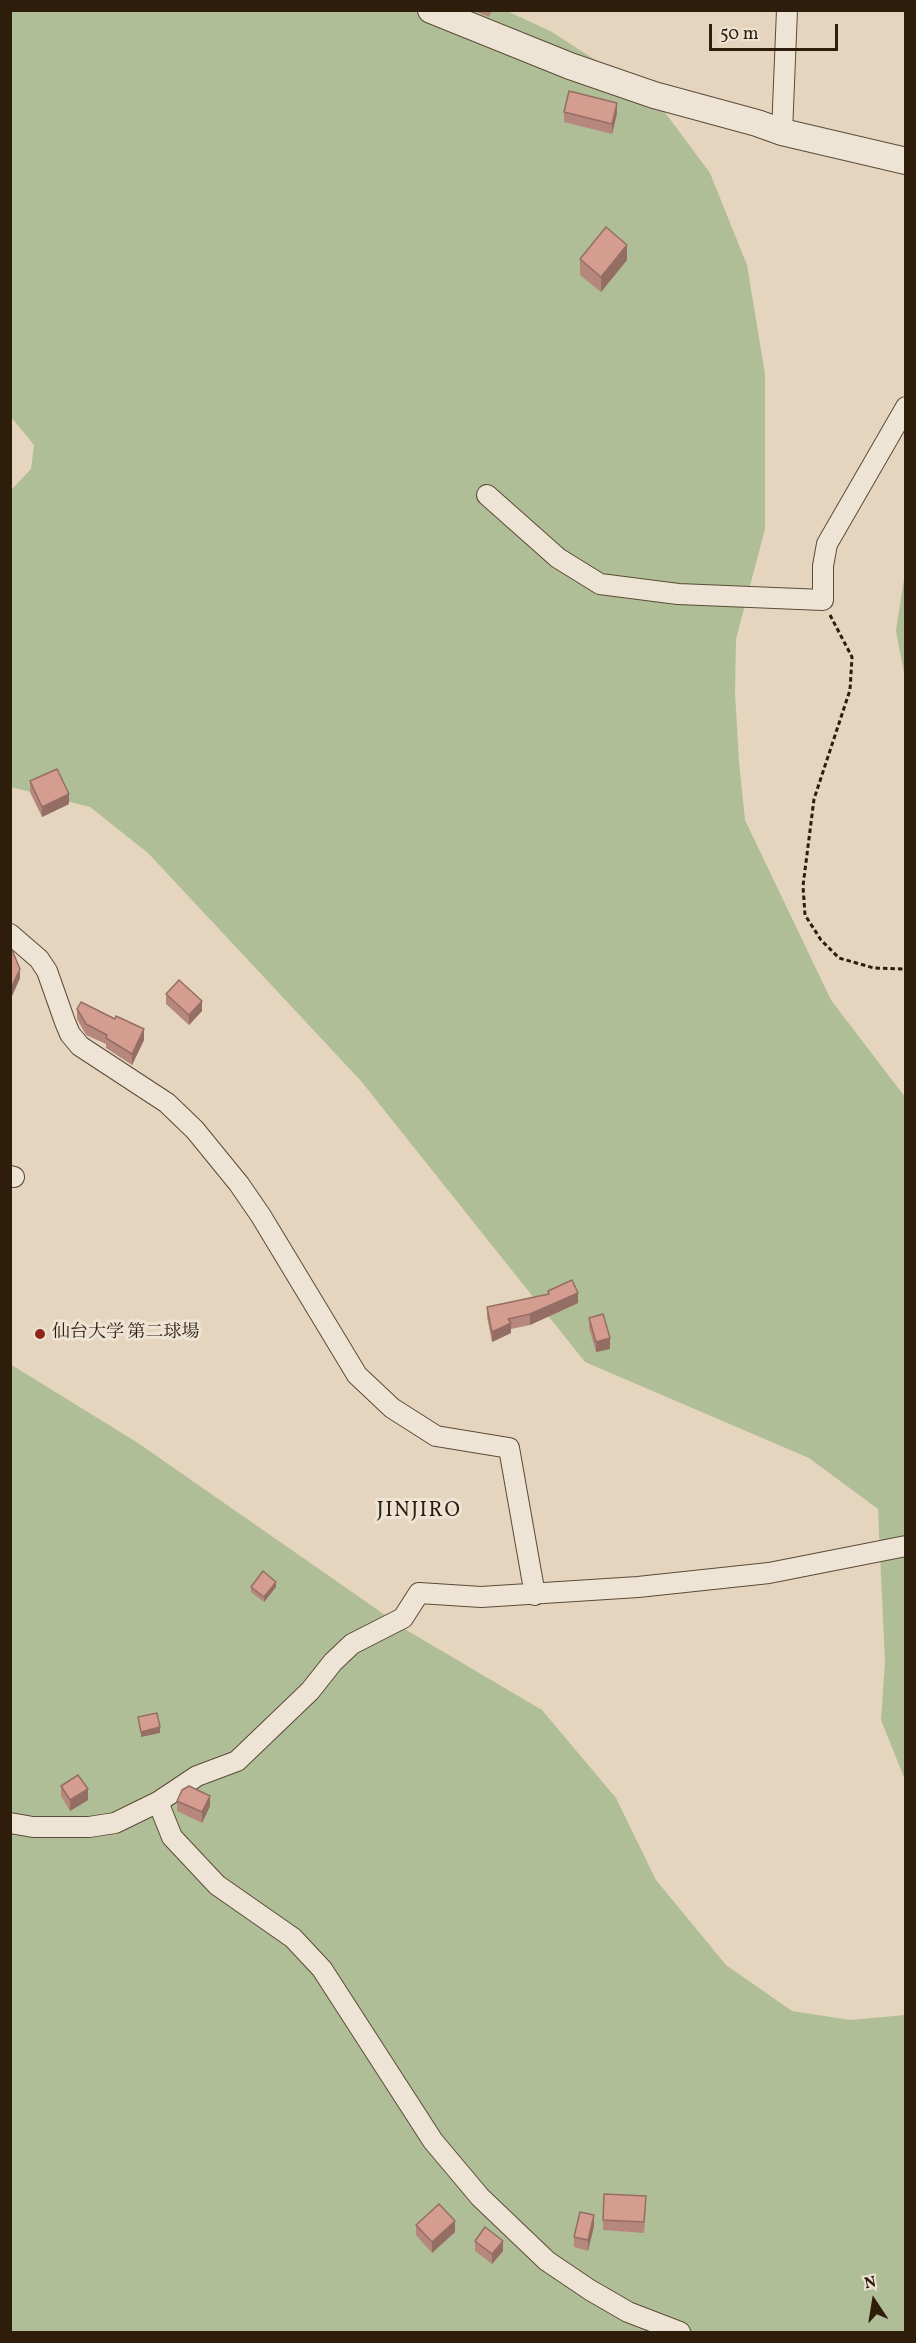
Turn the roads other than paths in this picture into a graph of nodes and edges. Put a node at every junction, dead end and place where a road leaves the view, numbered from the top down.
1 (431, 10) edge
2 (787, 10) edge
3 (782, 132) junction
4 (906, 161) edge
5 (906, 407) edge
6 (487, 495) dead end
7 (10, 934) edge
8 (906, 1546) edge
9 (535, 1595) junction
10 (158, 1802) junction
11 (10, 1823) edge
12 (680, 2332) edge

1 - 3 street
2 - 3 street
3 - 4 street
5 - 6 street
7 - 9 street
8 - 9 street
9 - 10 street
10 - 11 street
10 - 12 street

